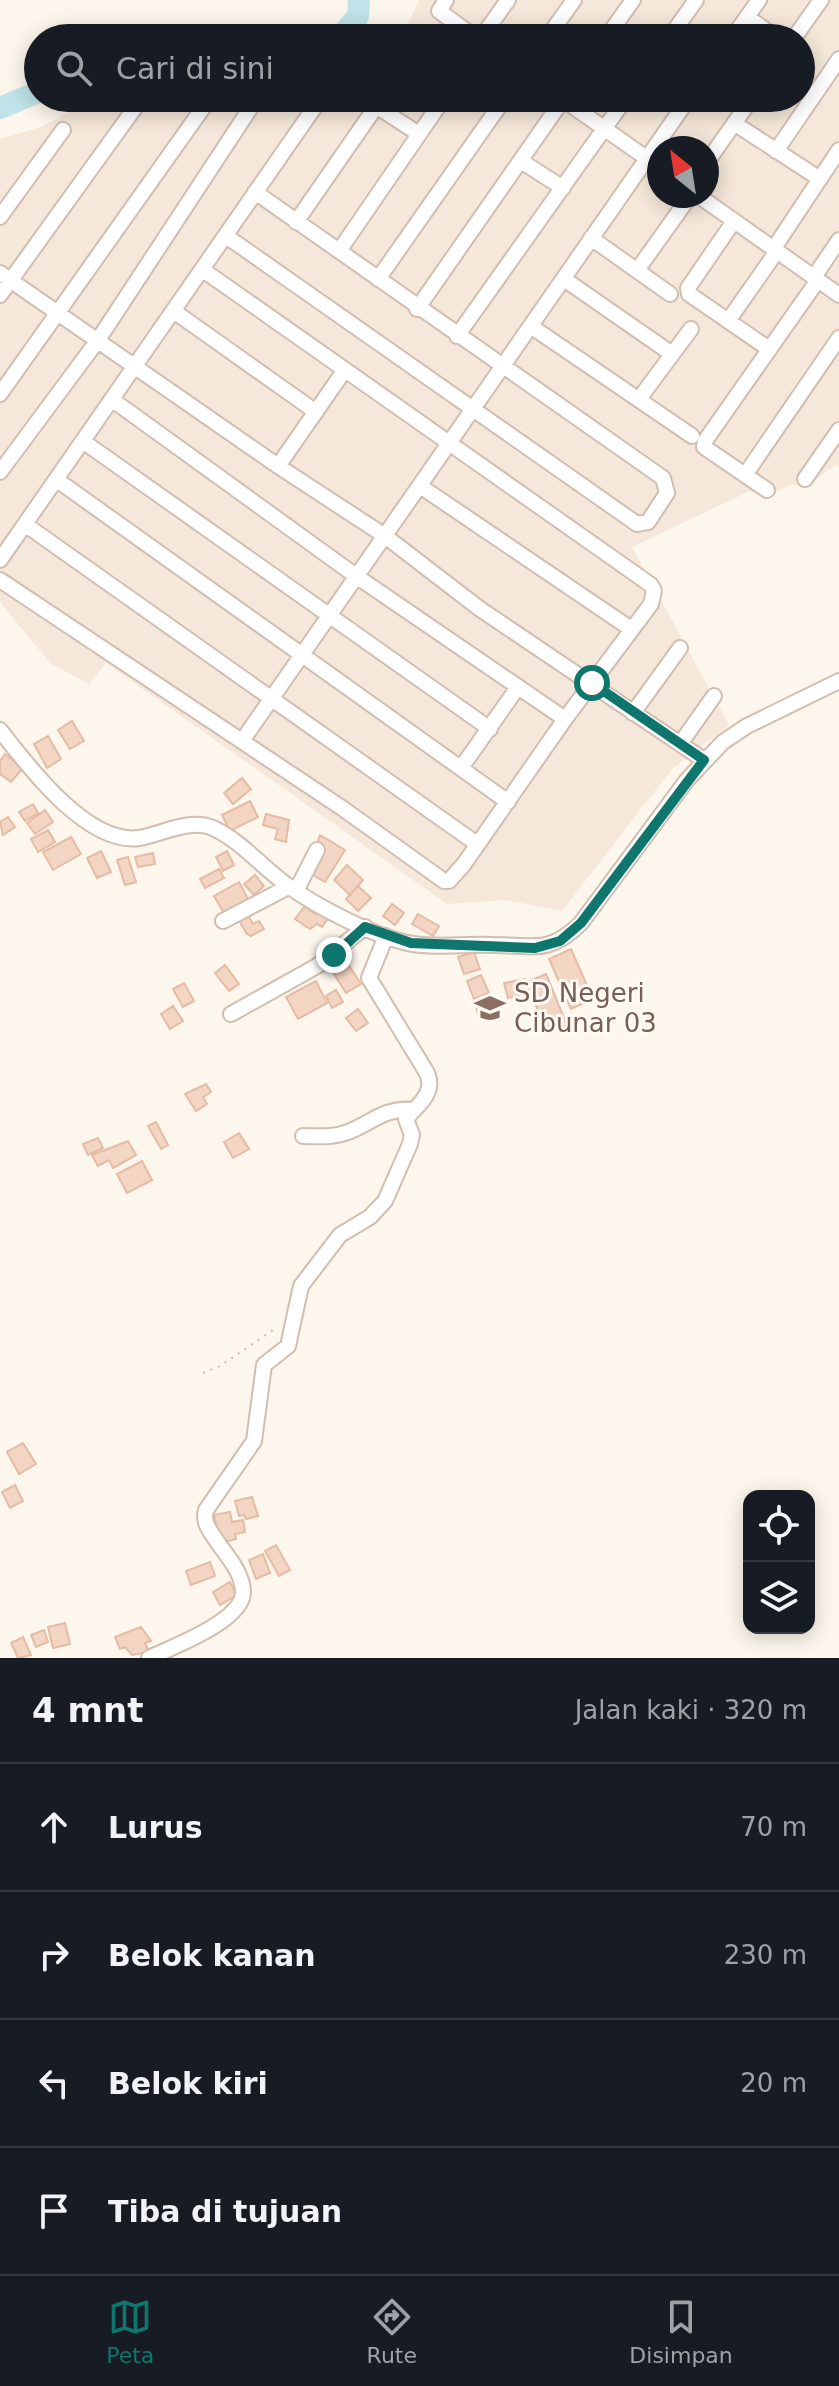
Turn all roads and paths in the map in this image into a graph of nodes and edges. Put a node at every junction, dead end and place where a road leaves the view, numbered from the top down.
1 (446, 0) edge
2 (508, 0) edge
3 (574, 0) edge
4 (633, 0) edge
5 (696, 0) edge
6 (759, 0) edge
7 (821, 0) edge
8 (747, 17) junction
9 (458, 24) edge
10 (490, 24) edge
11 (557, 24) edge
12 (616, 24) edge
13 (679, 24) edge
14 (742, 24) edge
15 (757, 24) edge
16 (804, 24) edge
17 (839, 59) edge
18 (815, 94) edge
19 (131, 112) edge
20 (200, 112) edge
21 (248, 112) edge
22 (311, 112) edge
23 (372, 112) edge
24 (392, 112) edge
25 (434, 112) edge
26 (495, 112) edge
27 (554, 112) edge
28 (582, 112) edge
29 (617, 112) edge
30 (681, 112) edge
31 (742, 112) edge
32 (803, 112) edge
33 (734, 123) junction
34 (605, 129) junction
35 (63, 130) dead end
36 (419, 134) junction
37 (668, 136) edge
38 (719, 145) edge
39 (839, 150) edge
40 (776, 151) junction
41 (647, 159) edge
42 (521, 161) junction
43 (647, 170) edge
44 (820, 179) junction
45 (563, 188) junction
46 (255, 192) junction
47 (681, 208) edge
48 (716, 208) edge
49 (0, 217) edge
50 (734, 221) junction
51 (296, 222) junction
52 (226, 236) junction
53 (591, 238) junction
54 (839, 240) edge
55 (775, 250) junction
56 (339, 251) junction
57 (638, 269) junction
58 (203, 270) junction
59 (5, 276) edge
60 (816, 278) junction
61 (378, 279) junction
62 (564, 279) junction
63 (670, 294) dead end
64 (0, 295) edge
65 (839, 295) edge
66 (417, 309) junction
67 (57, 311) junction
68 (175, 312) junction
69 (728, 321) junction
70 (532, 327) junction
71 (691, 329) dead end
72 (457, 336) junction
73 (839, 338) edge
74 (98, 340) junction
75 (769, 349) junction
76 (672, 354) junction
77 (137, 367) junction
78 (503, 368) junction
79 (344, 371) junction
80 (0, 394) edge
81 (639, 399) junction
82 (114, 401) junction
83 (474, 409) junction
84 (316, 412) junction
85 (839, 430) edge
86 (692, 436) dead end
87 (84, 442) junction
88 (450, 444) junction
89 (278, 466) junction
90 (0, 472) edge
91 (745, 475) junction
92 (805, 479) dead end
93 (57, 480) junction
94 (420, 486) junction
95 (767, 490) dead end
96 (26, 525) junction
97 (385, 536) junction
98 (0, 560) edge
99 (356, 576) junction
100 (0, 580) edge
101 (328, 614) junction
102 (631, 629) junction
103 (680, 648) dead end
104 (301, 657) junction
105 (839, 681) edge
106 (592, 683) junction
107 (518, 687) junction
108 (714, 696) dead end
109 (273, 697) junction
110 (633, 713) junction
111 (565, 719) junction
112 (490, 729) junction
113 (0, 730) edge
114 (242, 741) junction
115 (680, 744) junction
116 (704, 760) junction
117 (461, 768) junction
118 (508, 802) junction
119 (477, 844) junction
120 (317, 850) dead end
121 (292, 889) junction
122 (223, 921) dead end
123 (365, 927) junction
124 (386, 936) junction
125 (231, 1014) dead end
126 (414, 1110) junction
127 (303, 1136) dead end
128 (293, 1324) junction
129 (203, 1373) dead end
130 (149, 1658) edge

1 - 9 street
2 - 10 street
3 - 11 street
4 - 12 street
5 - 13 street
6 - 8 street
7 - 16 street
8 - 14 street
8 - 15 street
17 - 18 street
19 - 59 street
20 - 67 street
21 - 74 street
22 - 46 street
23 - 51 street
24 - 36 street
25 - 36 street
26 - 61 street
27 - 42 street
28 - 34 street
29 - 34 street
30 - 37 street
31 - 33 street
32 - 40 street
33 - 38 street
33 - 40 street
34 - 41 street
34 - 45 street
35 - 49 street
36 - 56 street
39 - 44 street
40 - 44 street
42 - 45 street
42 - 66 street
43 - 53 street
44 - 55 street
45 - 72 street
46 - 51 street
46 - 52 street
47 - 57 street
48 - 50 street
50 - 55 street
50 - 69 street
51 - 56 street
52 - 58 street
52 - 83 street
53 - 57 street
53 - 62 street
54 - 60 street
55 - 60 street
55 - 69 street
56 - 61 street
57 - 63 street
58 - 68 street
58 - 79 street
59 - 64 street
59 - 67 street
60 - 65 street
60 - 75 street
61 - 66 street
62 - 70 street
62 - 76 street
66 - 72 street
67 - 74 street
67 - 80 street
68 - 77 street
68 - 84 street
69 - 75 street
70 - 78 street
70 - 81 street
71 - 76 street
72 - 78 street
73 - 91 street
74 - 77 street
74 - 90 street
75 - 91 street
76 - 81 street
77 - 82 street
77 - 89 street
78 - 83 street
78 - 83 street
79 - 84 street
79 - 88 street
81 - 86 street
82 - 87 street
82 - 99 street
83 - 88 street
84 - 89 street
85 - 92 street
87 - 93 street
87 - 101 street
88 - 94 street
88 - 102 street
89 - 97 street
91 - 95 street
93 - 96 street
93 - 104 street
94 - 97 street
94 - 102 street
96 - 98 street
96 - 109 street
97 - 99 street
97 - 106 street
99 - 101 street
99 - 107 street
100 - 114 street
101 - 104 street
101 - 112 street
102 - 106 street
103 - 110 street
104 - 109 street
104 - 117 street
105 - 116 street
106 - 110 street
106 - 111 street
107 - 111 street
107 - 112 street
108 - 115 street
109 - 114 street
109 - 119 street
110 - 115 street
111 - 118 street
112 - 117 street
113 - 121 street
114 - 119 street
115 - 116 street
116 - 124 street
117 - 118 street
118 - 119 street
120 - 121 street
121 - 122 street
121 - 123 street
123 - 124 street
123 - 125 street
124 - 126 street
126 - 127 street
126 - 128 street
128 - 129 path
128 - 130 street

